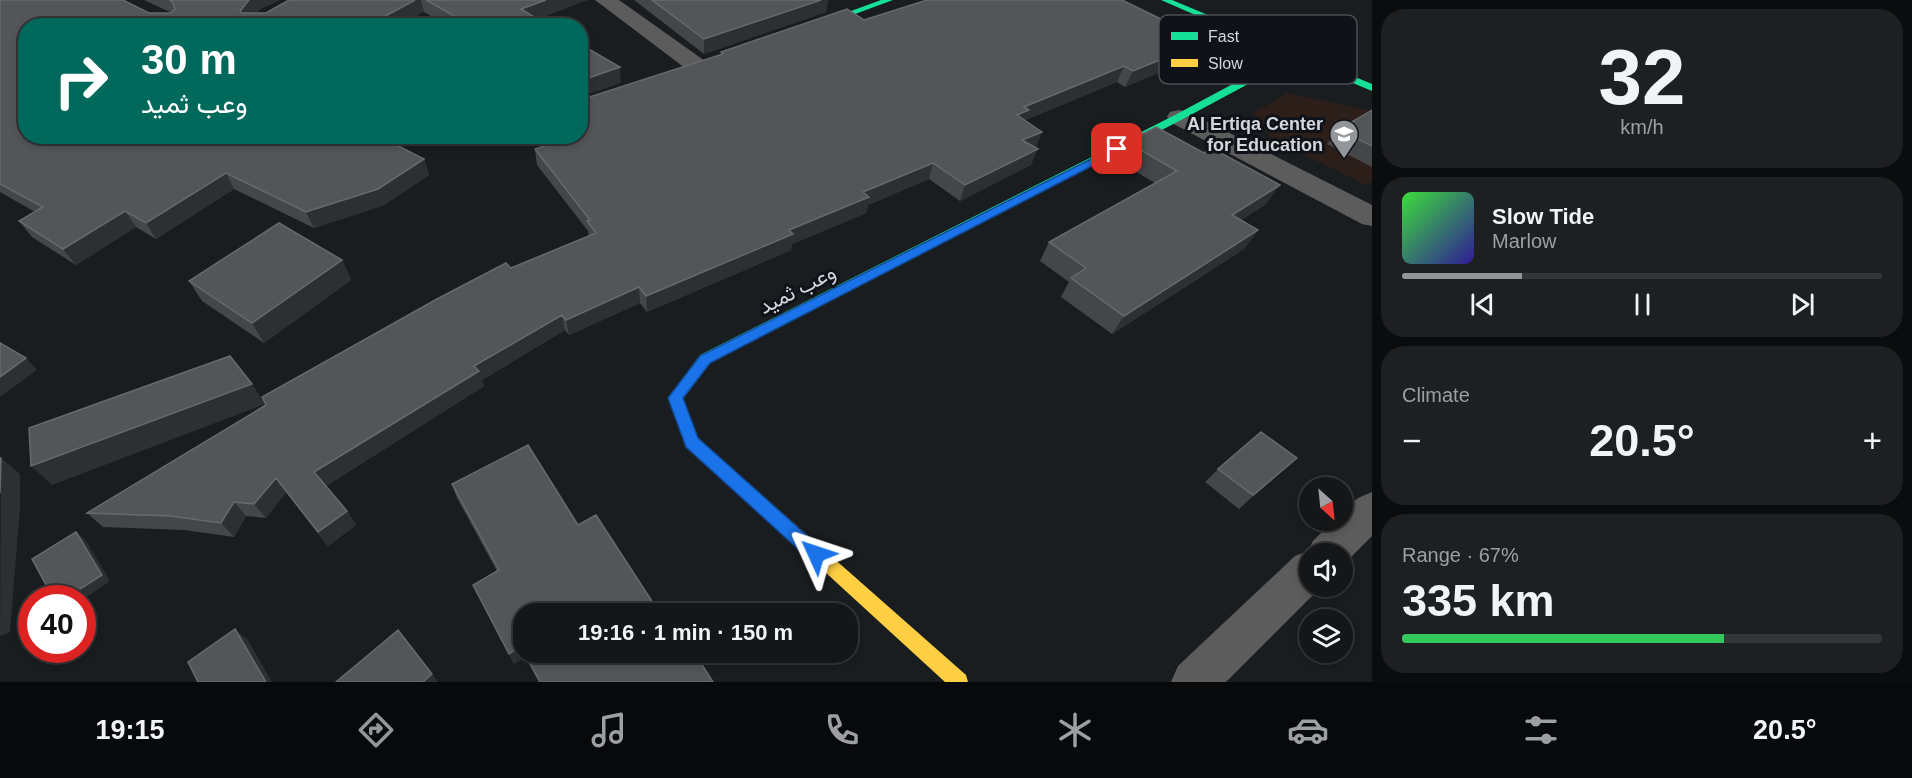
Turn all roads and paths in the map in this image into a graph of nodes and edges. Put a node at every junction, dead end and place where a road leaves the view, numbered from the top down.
1 (605, 0) edge
2 (890, 0) edge
3 (1165, 0) edge
4 (1200, 0) edge
5 (1200, 15) edge
6 (1237, 15) edge
7 (799, 31) edge
8 (703, 64) joint
9 (676, 73) edge
10 (1357, 82) edge
11 (1242, 84) edge
12 (1372, 88) edge
13 (1179, 117) junction
14 (1372, 217) edge
15 (1372, 510) edge
16 (1338, 543) edge
17 (1299, 581) edge
18 (959, 682) edge
19 (1194, 682) edge

1 - 8 street
2 - 7 street
3 - 5 street
4 - 6 street
8 - 9 street
10 - 12 street
11 - 13 street, وعب ثميد
13 - 14 street
13 - 18 street, وعب ثميد
15 - 16 street
17 - 19 street

